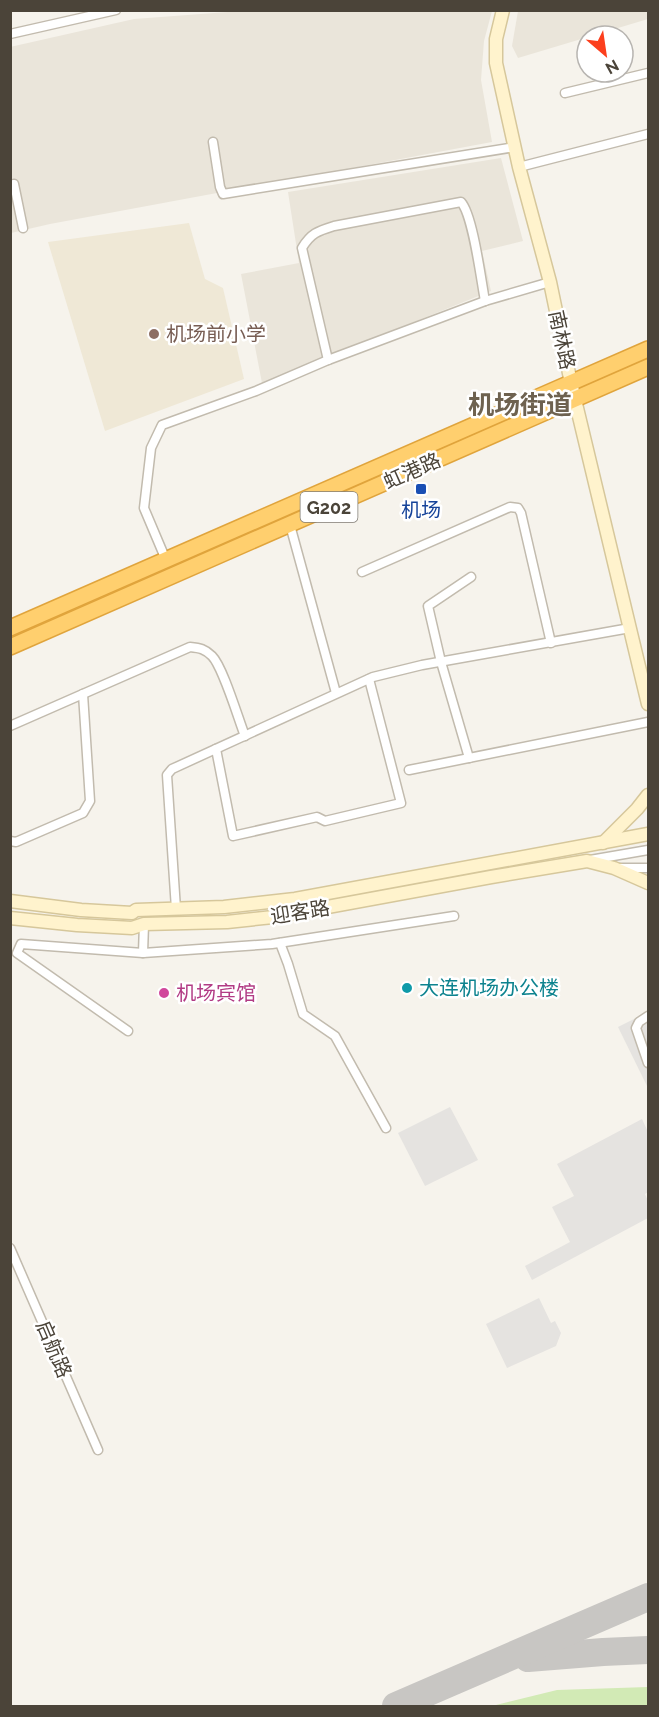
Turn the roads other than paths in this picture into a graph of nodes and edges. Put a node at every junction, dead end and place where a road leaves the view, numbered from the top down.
1 (116, 10) edge
2 (503, 10) edge
3 (10, 34) edge
4 (648, 73) edge
5 (565, 93) dead end
6 (648, 134) edge
7 (213, 142) dead end
8 (515, 147) junction
9 (519, 167) junction
10 (10, 185) edge
11 (23, 228) dead end
12 (550, 282) junction
13 (485, 301) junction
14 (648, 348) edge
15 (328, 360) junction
16 (648, 367) edge
17 (571, 383) junction
18 (574, 400) junction
19 (290, 525) junction
20 (166, 560) junction
21 (362, 572) dead end
22 (471, 577) dead end
23 (10, 628) edge
24 (630, 628) junction
25 (551, 643) junction
26 (10, 647) edge
27 (441, 662) junction
28 (369, 679) junction
29 (336, 693) junction
30 (83, 694) junction
31 (648, 704) edge
32 (648, 722) edge
33 (10, 726) edge
34 (245, 736) junction
35 (216, 749) junction
36 (469, 758) junction
37 (409, 770) dead end
38 (648, 795) edge
39 (648, 834) edge
40 (10, 841) edge
41 (603, 843) junction
42 (648, 850) edge
43 (587, 861) junction
44 (614, 868) junction
45 (648, 868) edge
46 (648, 883) edge
47 (10, 901) edge
48 (176, 909) junction
49 (454, 916) dead end
50 (10, 918) edge
51 (144, 924) junction
52 (280, 942) junction
53 (143, 953) junction
54 (648, 1016) edge
55 (128, 1031) dead end
56 (648, 1063) edge
57 (386, 1128) dead end
58 (10, 1248) edge
59 (98, 1450) dead end

1 - 3 street
2 - 8 main road, 南林路
4 - 5 street
6 - 9 street
7 - 8 street
8 - 9 main road, 南林路
9 - 12 main road, 南林路
10 - 11 street
12 - 13 street
12 - 17 main road, 南林路
13 - 15 street
13 - 15 street
14 - 17 highway, 虹港路 / G202
15 - 20 street
16 - 18 highway, 虹港路 / G202
17 - 18 main road, 南林路
17 - 20 highway, 虹港路 / G202
18 - 19 highway, 虹港路 / G202
18 - 24 main road, 南林路
19 - 26 highway, 虹港路 / G202
19 - 29 street
20 - 23 highway, 虹港路 / G202
21 - 25 street
22 - 27 street
24 - 25 street
24 - 31 main road, 南林路
25 - 27 street
27 - 28 street
27 - 36 street
28 - 29 street
28 - 35 street
29 - 34 street
30 - 33 street
30 - 34 street
30 - 40 street
32 - 36 street
34 - 35 street
35 - 48 street
36 - 37 street
38 - 41 main road
39 - 41 main road, 迎客路
41 - 48 main road, 迎客路
42 - 43 street
43 - 44 main road
43 - 51 main road, 迎客路
44 - 45 street
44 - 46 main road
47 - 48 main road, 迎客路
49 - 52 street
50 - 51 main road, 迎客路
51 - 53 street
52 - 53 street
52 - 57 street
53 - 55 street
54 - 56 street
58 - 59 street, 启航路

